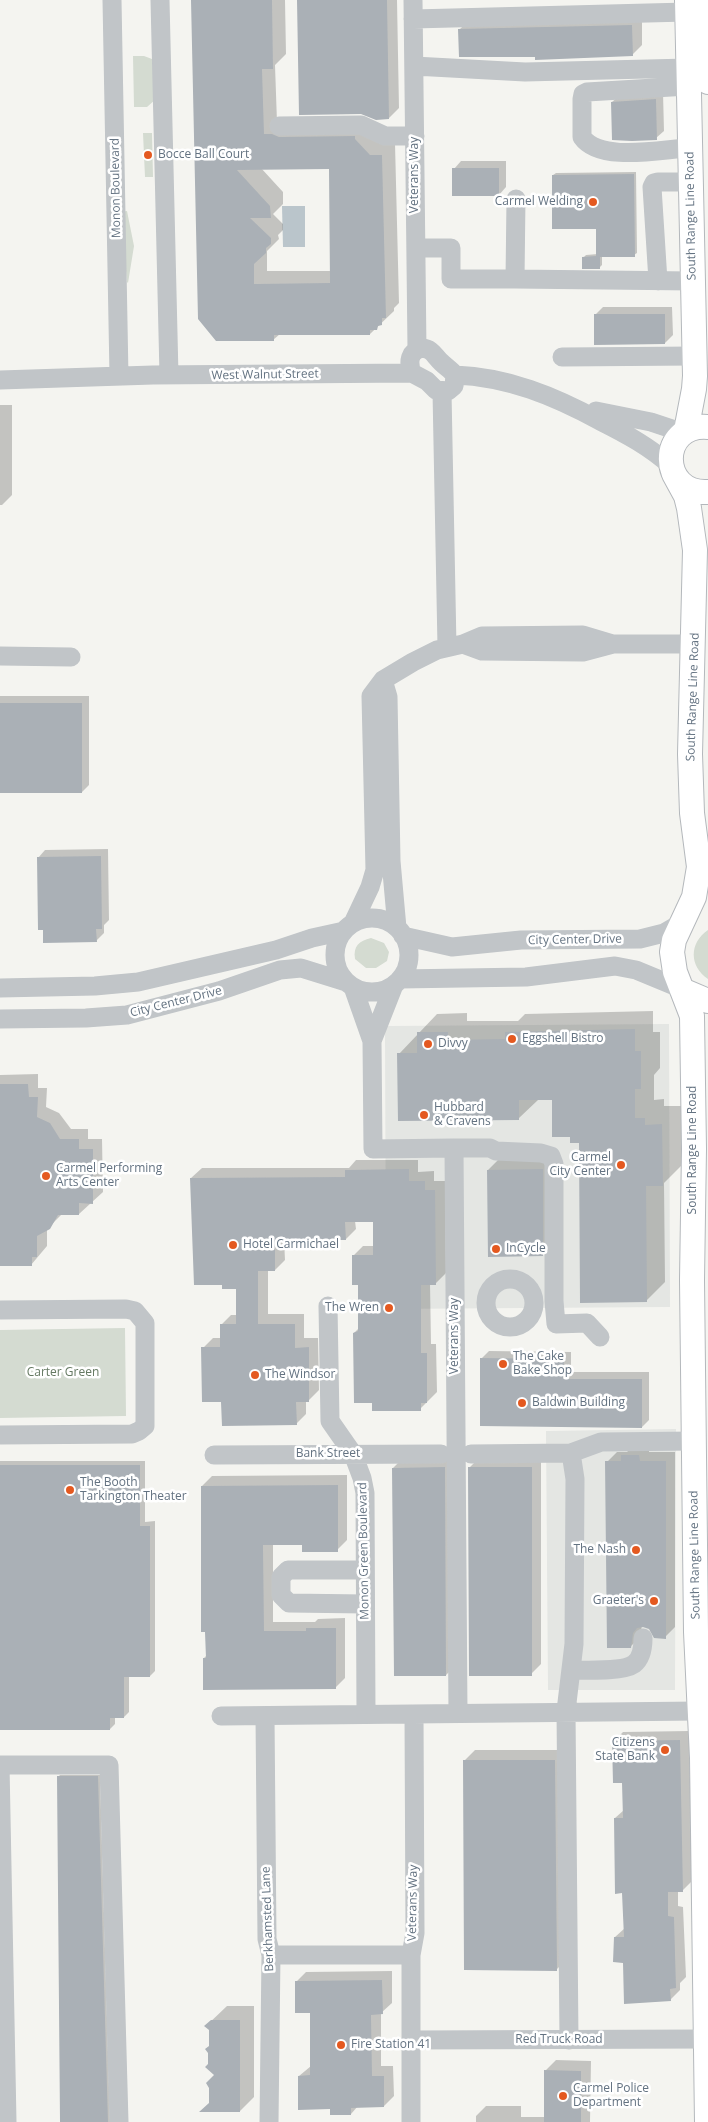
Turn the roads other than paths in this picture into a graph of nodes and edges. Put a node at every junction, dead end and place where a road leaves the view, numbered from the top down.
1 (112, 0) edge
2 (160, 0) edge
3 (694, 4) edge
4 (651, 6) edge
5 (413, 9) edge
6 (414, 66) junction
7 (695, 79) edge
8 (279, 126) dead end
9 (415, 136) junction
10 (689, 148) junction
11 (690, 182) junction
12 (516, 199) dead end
13 (416, 248) junction
14 (516, 280) junction
15 (658, 281) junction
16 (692, 281) junction
17 (417, 349) junction
18 (695, 356) junction
19 (562, 357) dead end
20 (412, 373) junction
21 (455, 375) junction
22 (119, 376) junction
23 (169, 376) junction
24 (0, 380) edge
25 (442, 392) junction
26 (573, 406) junction
27 (693, 430) edge
28 (672, 470) junction
29 (708, 492) edge
30 (694, 644) junction
31 (455, 645) junction
32 (0, 656) edge
33 (71, 656) dead end
34 (383, 680) junction
35 (708, 908) edge
36 (684, 921) junction
37 (348, 927) junction
38 (400, 932) junction
39 (397, 982) junction
40 (349, 985) junction
41 (0, 988) edge
42 (682, 990) junction
43 (708, 1001) edge
44 (0, 1019) edge
45 (372, 1041) junction
46 (454, 1148) junction
47 (554, 1301) junction
48 (535, 1302) junction
49 (455, 1304) junction
50 (485, 1304) junction
51 (328, 1306) dead end
52 (0, 1310) edge
53 (600, 1337) dead end
54 (0, 1435) edge
55 (694, 1441) junction
56 (353, 1454) junction
57 (441, 1454) dead end
58 (471, 1454) dead end
59 (571, 1454) junction
60 (214, 1455) dead end
61 (365, 1570) junction
62 (365, 1604) junction
63 (644, 1638) dead end
64 (571, 1670) junction
65 (702, 1697) edge
66 (566, 1712) junction
67 (458, 1713) junction
68 (366, 1714) junction
69 (414, 1714) junction
70 (221, 1716) dead end
71 (265, 1716) junction
72 (705, 1807) edge
73 (271, 1955) junction
74 (411, 1955) junction
75 (706, 2039) junction
76 (412, 2040) junction
77 (569, 2040) junction
78 (7, 2122) edge
79 (119, 2122) edge
80 (269, 2122) edge
81 (411, 2122) edge
82 (706, 2122) edge

1 - 22 street, Monon Boulevard
2 - 23 street
3 - 4 street
3 - 7 main road, South Range Line Road
4 - 5 street
5 - 6 street, Veterans Way
6 - 7 street
6 - 9 street, Veterans Way
7 - 10 main road, South Range Line Road
7 - 10 street
8 - 9 street
9 - 13 street, Veterans Way
10 - 11 main road, South Range Line Road
11 - 15 street
11 - 16 main road, South Range Line Road
12 - 14 street
13 - 14 street
13 - 17 street, Veterans Way
14 - 15 street
15 - 16 street
16 - 18 main road, South Range Line Road
17 - 20 street, Veterans Way
17 - 21 street
18 - 19 street
18 - 27 main road, South Range Line Road
20 - 23 street, West Walnut Street
20 - 25 street
21 - 25 street
21 - 26 street
22 - 23 street, West Walnut Street
22 - 24 street, West Walnut Street
25 - 31 street
26 - 27 street
26 - 28 street
27 - 28 main road, South Range Line Road
28 - 29 main road
28 - 30 main road, South Range Line Road
30 - 31 street
30 - 36 main road, South Range Line Road
31 - 34 street
32 - 33 street
34 - 37 street
34 - 38 street
35 - 36 main road
36 - 38 street, City Center Drive
36 - 42 main road, South Range Line Road
37 - 38 street
37 - 40 street
37 - 41 street
38 - 39 street
39 - 40 street
39 - 42 street
39 - 45 street
40 - 44 street, City Center Drive
40 - 45 street
42 - 43 main road
42 - 55 main road, South Range Line Road
45 - 46 street
46 - 47 street
46 - 49 street, Veterans Way
47 - 48 street
47 - 53 street
48 - 50 street
48 - 50 street
49 - 50 street
49 - 67 street, Veterans Way
51 - 56 street, Monon Green Boulevard
52 - 54 street
55 - 59 street
55 - 65 main road, South Range Line Road
56 - 57 street, Bank Street
56 - 60 street, Bank Street
56 - 61 street, Monon Green Boulevard
58 - 59 street
59 - 64 street
61 - 62 street, Monon Green Boulevard
61 - 62 street
62 - 68 street, Monon Green Boulevard
63 - 64 street
64 - 66 street
65 - 66 street
65 - 72 main road, South Range Line Road
66 - 67 street
66 - 77 street
67 - 69 street
68 - 69 street
68 - 71 street
69 - 74 street, Veterans Way
70 - 71 street
71 - 73 street, Berkhamsted Lane
72 - 75 main road, South Range Line Road
73 - 74 street
73 - 80 street, Berkhamsted Lane
74 - 76 street, Veterans Way
75 - 77 street, Red Truck Road
75 - 82 main road, South Range Line Road
76 - 77 street, Red Truck Road
76 - 81 street, Veterans Way
78 - 79 street

